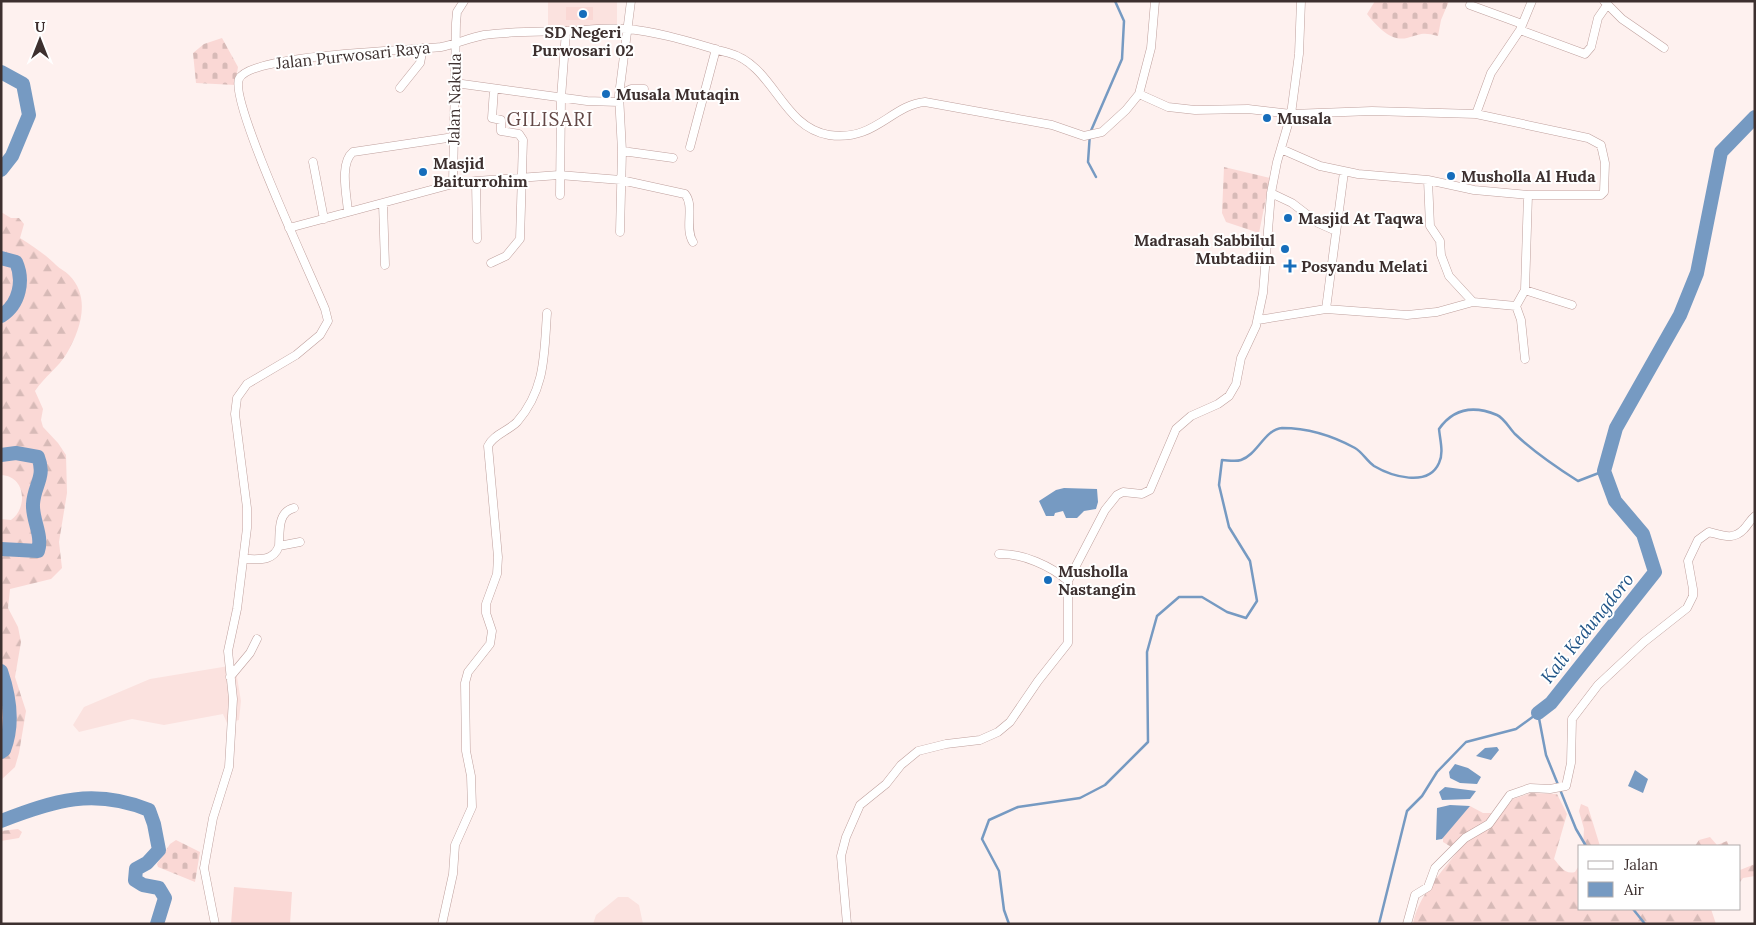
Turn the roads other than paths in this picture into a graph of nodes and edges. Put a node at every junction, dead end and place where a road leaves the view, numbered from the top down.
1 (464, 1) edge
2 (631, 1) edge
3 (1155, 1) edge
4 (1301, 1) edge
5 (1532, 1) edge
6 (1606, 3) edge
7 (1470, 4) dead end
8 (1521, 27) junction
9 (627, 29) junction
10 (566, 31) junction
11 (455, 44) junction
12 (423, 48) junction
13 (1664, 48) dead end
14 (716, 50) junction
15 (454, 83) junction
16 (400, 88) dead end
17 (494, 89) junction
18 (644, 89) dead end
19 (1139, 94) junction
20 (561, 98) junction
21 (619, 99) junction
22 (1291, 114) junction
23 (1476, 114) junction
24 (454, 137) junction
25 (690, 147) dead end
26 (1281, 149) junction
27 (622, 151) junction
28 (673, 158) dead end
29 (313, 162) dead end
30 (1344, 172) junction
31 (559, 175) junction
32 (520, 178) junction
33 (621, 180) junction
34 (1428, 180) junction
35 (476, 181) junction
36 (453, 184) junction
37 (1271, 193) junction
38 (560, 195) dead end
39 (1528, 195) junction
40 (383, 203) junction
41 (348, 212) junction
42 (324, 219) junction
43 (289, 228) junction
44 (1336, 231) junction
45 (620, 232) dead end
46 (477, 239) dead end
47 (693, 242) dead end
48 (492, 263) dead end
49 (385, 265) dead end
50 (1525, 290) junction
51 (1473, 302) junction
52 (1572, 305) dead end
53 (1516, 306) junction
54 (1326, 309) junction
55 (547, 313) dead end
56 (1258, 320) junction
57 (1525, 359) dead end
58 (294, 508) dead end
59 (1755, 516) edge
60 (300, 542) dead end
61 (279, 546) junction
62 (999, 554) dead end
63 (244, 559) junction
64 (1068, 581) junction
65 (257, 639) dead end
66 (230, 676) junction
67 (215, 924) edge
68 (442, 924) edge
69 (847, 924) edge
70 (1407, 924) edge

1 - 11 street, Jalan Nakula
2 - 9 street
3 - 19 street
4 - 22 street
5 - 8 street
6 - 8 street
6 - 13 street
7 - 8 street
8 - 23 street
9 - 10 street, Jalan Purwosari Raya
9 - 14 street, Jalan Purwosari Raya
9 - 21 street
10 - 11 street, Jalan Purwosari Raya
10 - 20 street
11 - 12 street, Jalan Purwosari Raya
11 - 15 street, Jalan Nakula
12 - 16 street
12 - 43 street, Jalan Purwosari Raya
14 - 19 street, Jalan Purwosari Raya
14 - 25 street
15 - 17 street
15 - 24 street, Jalan Nakula
17 - 20 street
17 - 32 street
18 - 21 street
19 - 22 street
20 - 21 street
20 - 31 street
21 - 27 street
22 - 23 street
22 - 26 street
23 - 39 street
24 - 36 street, Jalan Nakula
24 - 41 street
26 - 30 street
26 - 37 street
27 - 28 street
27 - 33 street
29 - 42 street
30 - 34 street
30 - 44 street
31 - 32 street
31 - 33 street
31 - 38 street
32 - 35 street
32 - 48 street
33 - 45 street
33 - 47 street
34 - 39 street
34 - 51 street
35 - 36 street
35 - 46 street
36 - 40 street
37 - 44 street
37 - 56 street
39 - 50 street
40 - 41 street
40 - 49 street
41 - 42 street
42 - 43 street
43 - 63 street, Jalan Purwosari Raya
44 - 54 street
50 - 52 street
50 - 53 street
51 - 53 street
51 - 54 street
53 - 57 street
54 - 56 street
55 - 68 street
56 - 64 street
58 - 61 street
59 - 70 street
60 - 61 street
61 - 63 street
62 - 64 street
63 - 66 street
64 - 69 street
65 - 66 street
66 - 67 street

